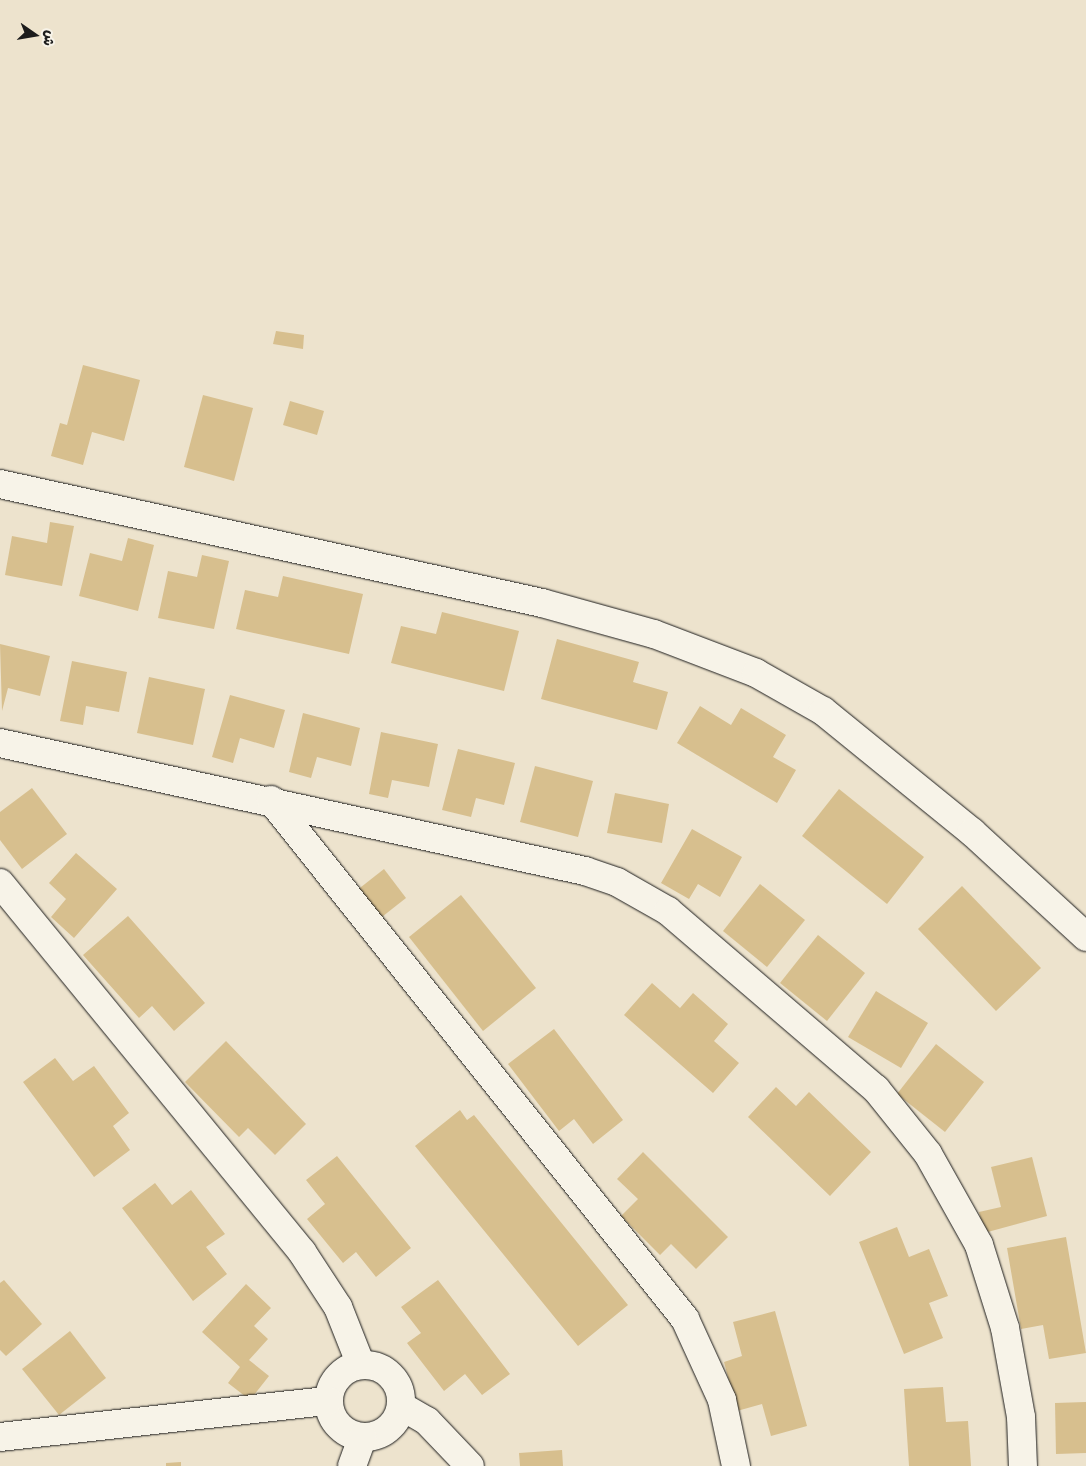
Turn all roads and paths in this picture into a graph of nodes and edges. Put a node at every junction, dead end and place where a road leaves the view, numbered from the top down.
1 (0, 484) edge
2 (0, 743) edge
3 (271, 800) junction
4 (0, 883) edge
5 (1086, 936) edge
6 (361, 1365) junction
7 (328, 1401) junction
8 (401, 1406) junction
9 (0, 1437) edge
10 (362, 1438) junction
11 (352, 1466) edge
12 (470, 1466) edge
13 (736, 1466) edge
14 (1023, 1466) edge

1 - 5 street
2 - 3 street
3 - 13 street
3 - 14 street
4 - 6 street
6 - 7 street
6 - 8 street
7 - 9 street
7 - 10 street
8 - 10 street
8 - 12 street
10 - 11 street

